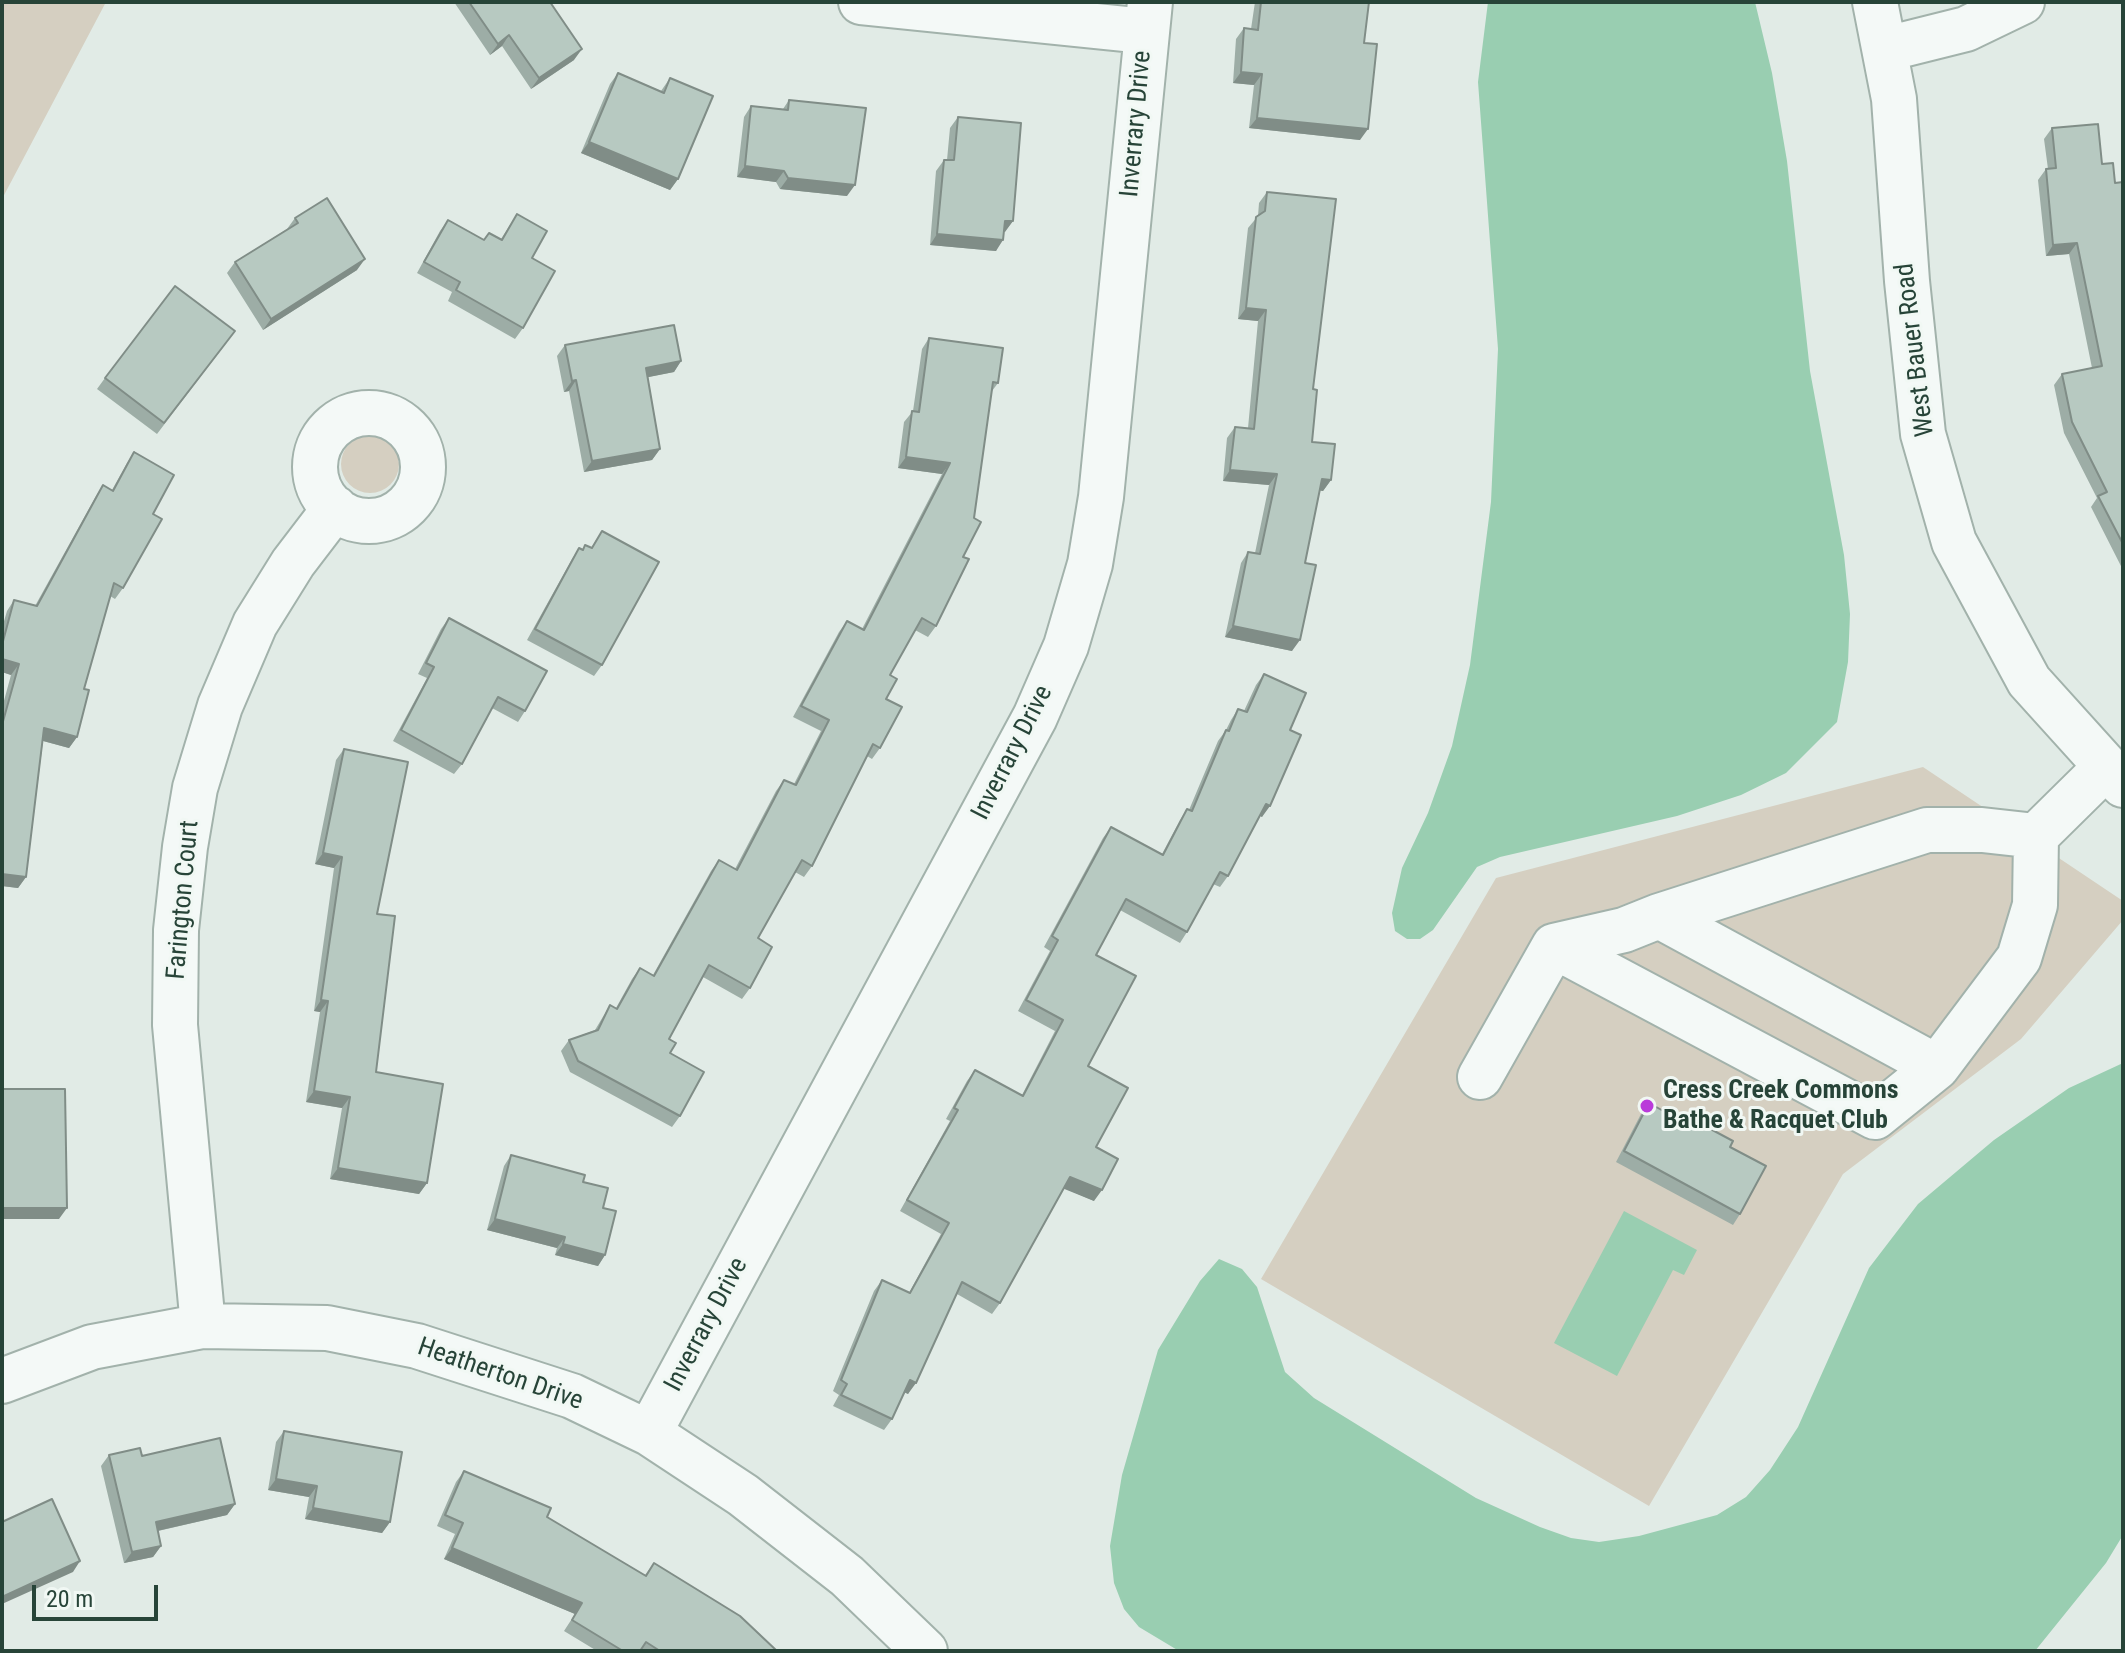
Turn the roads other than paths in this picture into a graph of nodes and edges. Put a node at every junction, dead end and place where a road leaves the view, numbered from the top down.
1 (861, 2) edge
2 (1875, 2) edge
3 (2022, 2) edge
4 (1147, 16) edge
5 (1886, 49) junction
6 (335, 508) dead end
7 (2114, 776) edge
8 (2036, 836) junction
9 (1659, 916) junction
10 (1554, 946) junction
11 (1937, 1067) junction
12 (1480, 1077) dead end
13 (203, 1326) junction
14 (2, 1381) edge
15 (649, 1433) junction
16 (925, 1651) edge

1 - 4 street
2 - 5 street, West Bauer Road
3 - 5 street
4 - 15 street, Inverrary Drive
5 - 7 street, West Bauer Road
6 - 13 street, Farington Court
7 - 8 street
8 - 9 street
8 - 11 street
9 - 10 street
9 - 11 street
10 - 11 street
10 - 12 street
13 - 14 street, Heatherton Drive
13 - 15 street, Heatherton Drive
15 - 16 street, Heatherton Drive

